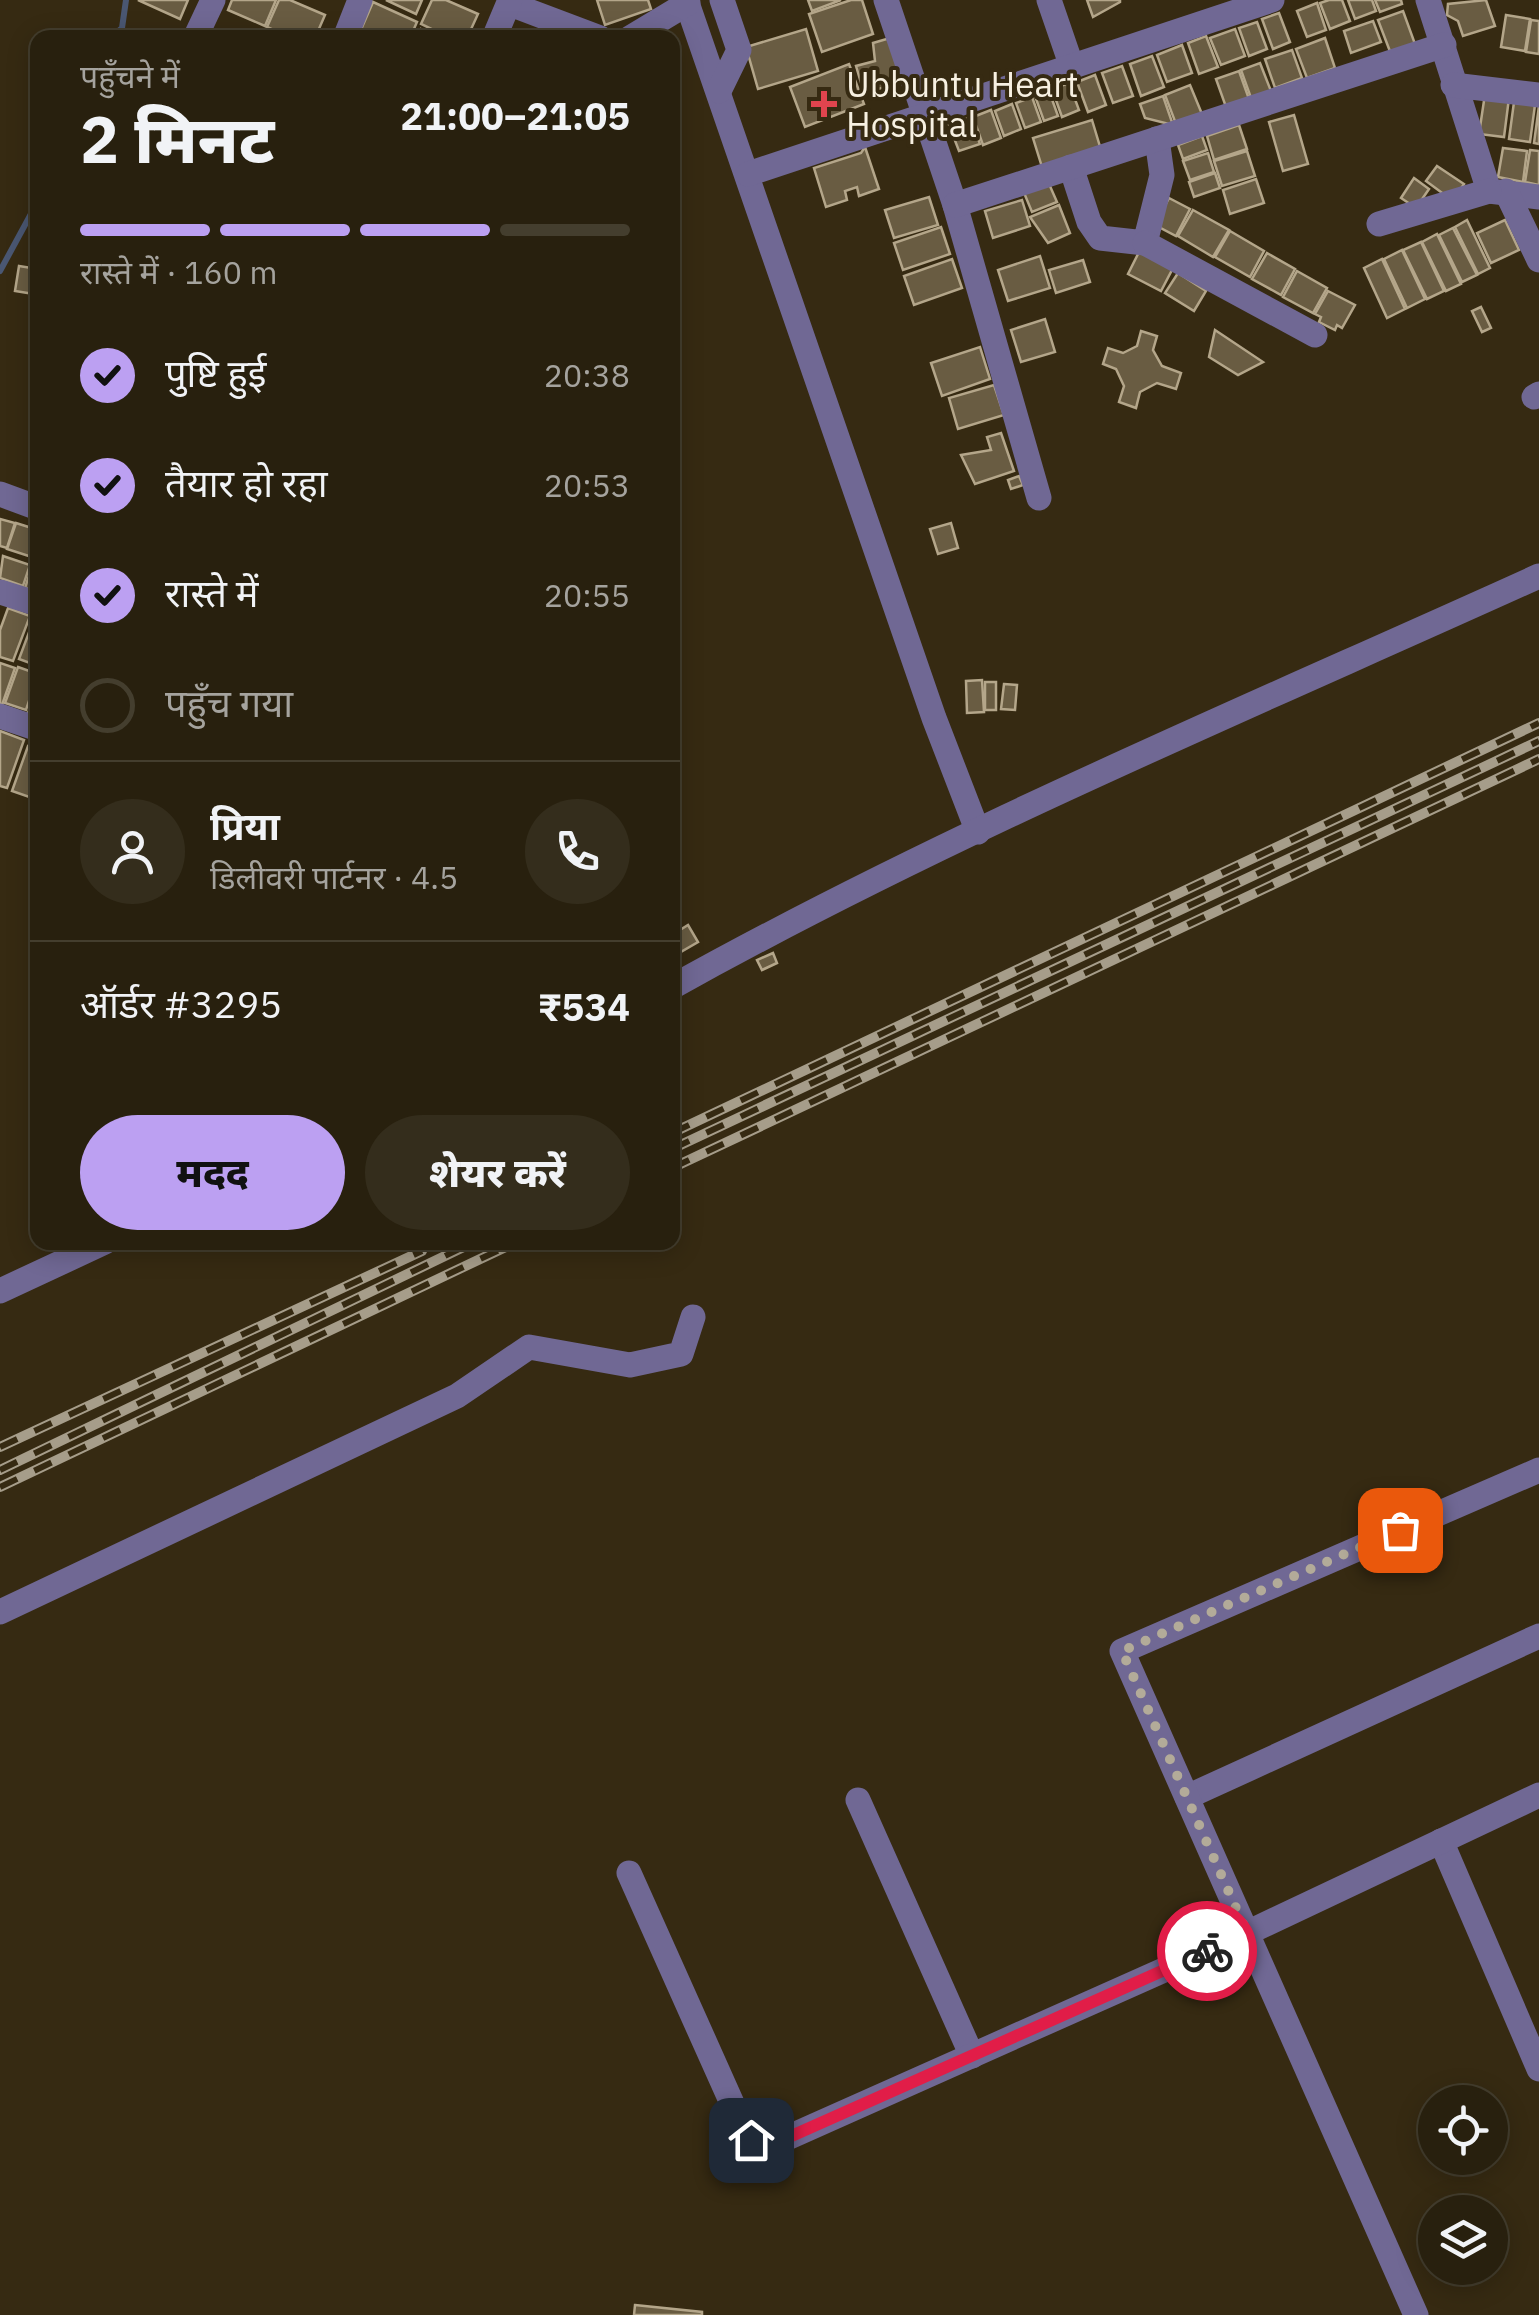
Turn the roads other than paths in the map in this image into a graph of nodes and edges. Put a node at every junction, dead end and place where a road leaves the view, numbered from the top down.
1 (213, 0) edge
2 (360, 0) edge
3 (722, 0) edge
4 (886, 0) edge
5 (1049, 0) edge
6 (1272, 0) edge
7 (1428, 0) edge
8 (510, 2) edge
9 (687, 2) edge
10 (1196, 12) edge
11 (199, 30) edge
12 (348, 30) edge
13 (498, 30) edge
14 (580, 30) edge
15 (643, 30) edge
16 (1444, 46) junction
17 (1072, 67) junction
18 (1454, 85) junction
19 (719, 91) junction
20 (1539, 94) edge
21 (925, 116) junction
22 (1157, 139) junction
23 (1071, 167) junction
24 (748, 174) junction
25 (1497, 191) junction
26 (1539, 196) edge
27 (954, 205) junction
28 (1379, 224) dead end
29 (1146, 243) junction
30 (1539, 260) edge
31 (1315, 335) dead end
32 (0, 494) edge
33 (1039, 498) dead end
34 (30, 505) edge
35 (1539, 576) edge
36 (0, 592) edge
37 (30, 601) edge
38 (0, 716) edge
39 (30, 726) edge
40 (978, 832) junction
41 (680, 983) edge
42 (88, 1250) edge
43 (0, 1290) edge
44 (693, 1318) dead end
45 (1539, 1470) edge
46 (0, 1612) edge
47 (1539, 1636) edge
48 (1539, 1794) edge
49 (1187, 1797) junction
50 (858, 1800) dead end
51 (1440, 1841) junction
52 (629, 1872) dead end
53 (1247, 1933) junction
54 (972, 2056) junction
55 (1539, 2069) edge
56 (1416, 2315) edge

1 - 11 street
2 - 12 street
3 - 19 street
4 - 21 street
5 - 17 street
6 - 10 street
7 - 16 street
8 - 13 street
8 - 14 street
9 - 15 street
9 - 19 street
10 - 17 street
16 - 18 street
16 - 22 street
17 - 21 street
18 - 20 street
18 - 25 street
19 - 24 street
21 - 24 street
21 - 27 street
22 - 23 street
22 - 29 street
23 - 27 street
23 - 29 street
24 - 40 street
25 - 26 street
25 - 28 street
25 - 30 street
27 - 33 street
29 - 31 street
32 - 34 street
35 - 40 street
36 - 37 street
38 - 39 street
40 - 41 street
42 - 43 street
44 - 46 street
45 - 49 street
47 - 49 street
48 - 51 street
49 - 53 street
50 - 54 street
51 - 53 street
51 - 55 street
52 - 54 street
53 - 54 street
53 - 56 street

